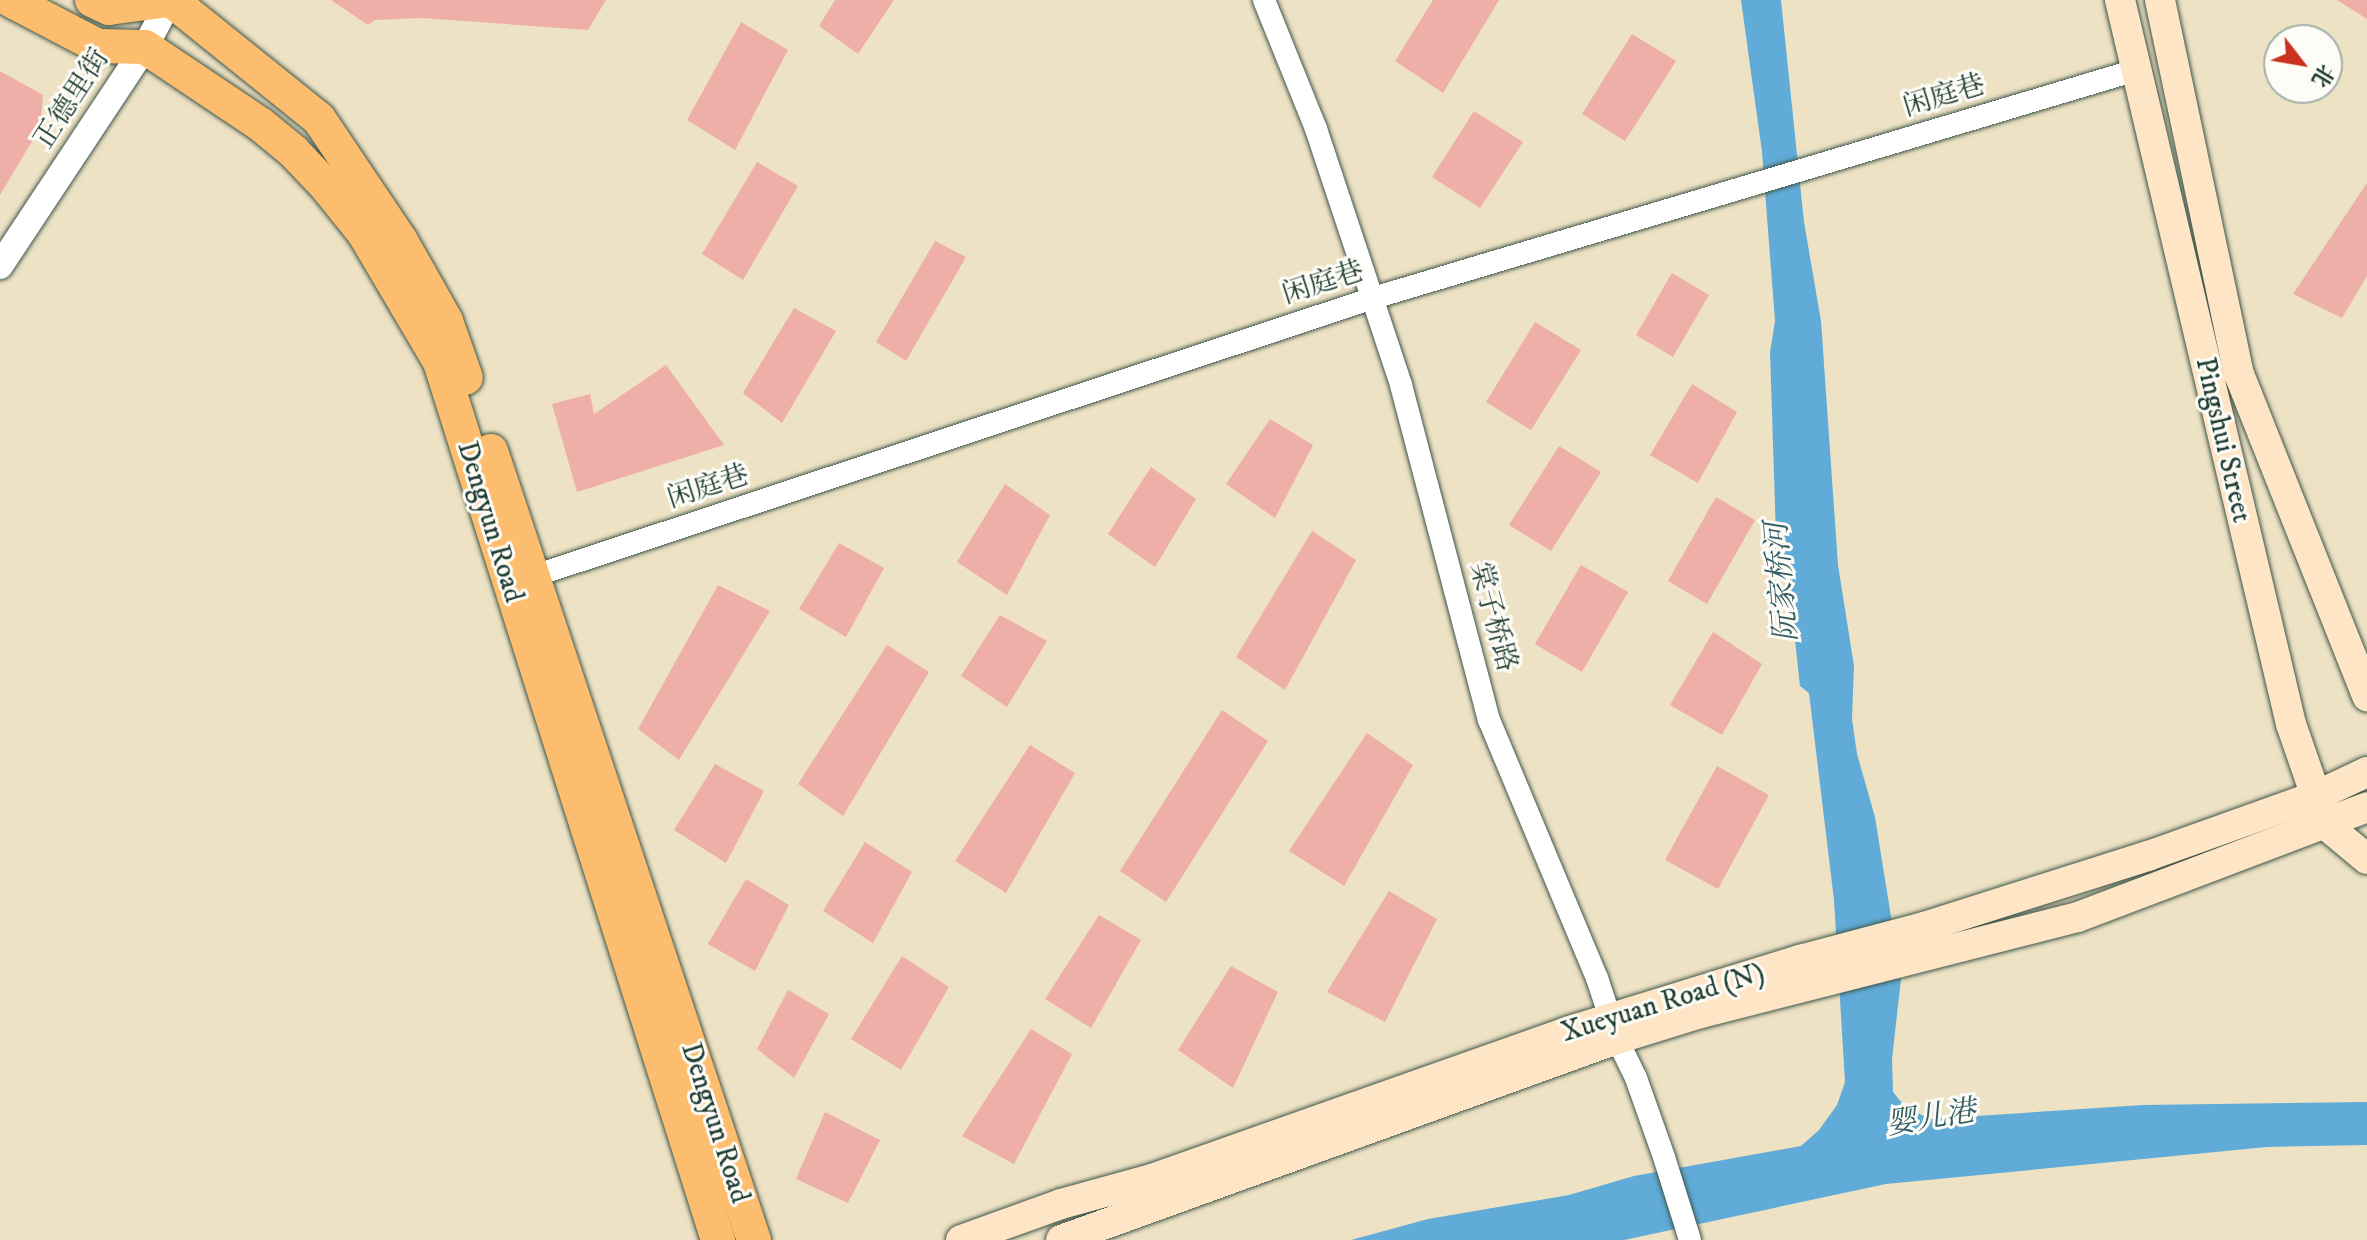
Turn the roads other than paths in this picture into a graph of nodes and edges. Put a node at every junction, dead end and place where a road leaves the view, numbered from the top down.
1 (10, 0) edge
2 (92, 0) edge
3 (169, 0) edge
4 (1264, 0) edge
5 (2120, 0) edge
6 (2160, 0) edge
7 (145, 47) junction
8 (2136, 70) junction
9 (0, 266) edge
10 (1370, 299) junction
11 (534, 576) junction
12 (2367, 696) edge
13 (2367, 772) edge
14 (2316, 796) junction
15 (2367, 807) edge
16 (2326, 825) junction
17 (2367, 859) edge
18 (1923, 941) junction
19 (1613, 1029) junction
20 (718, 1240) edge
21 (754, 1240) edge
22 (961, 1240) edge
23 (1061, 1240) edge
24 (1690, 1240) edge

1 - 7 main road
2 - 3 main road
3 - 7 street, 正德里街
3 - 11 main road, Dengyun Road
4 - 10 street, 棠子桥路
5 - 8 main road, Pingshui Street
6 - 12 main road, Pingshui Street
7 - 9 street, 正德里街
7 - 20 main road, Dengyun Road
8 - 10 street, 闲庭巷
8 - 14 main road, Pingshui Street
10 - 11 street, 闲庭巷
10 - 19 street, 棠子桥路
11 - 21 main road, Dengyun Road
13 - 14 main road, Xueyuan Road (N)
14 - 16 main road, Pingshui Street
14 - 18 main road, Xueyuan Road (N)
15 - 16 main road, Xueyuan Road (N)
16 - 17 main road
16 - 18 main road, Xueyuan Road (N)
18 - 19 main road, Xueyuan Road (N)
19 - 22 main road, Xueyuan Road (N)
19 - 23 main road, Xueyuan Road (N)
19 - 24 street, 棠子桥路

